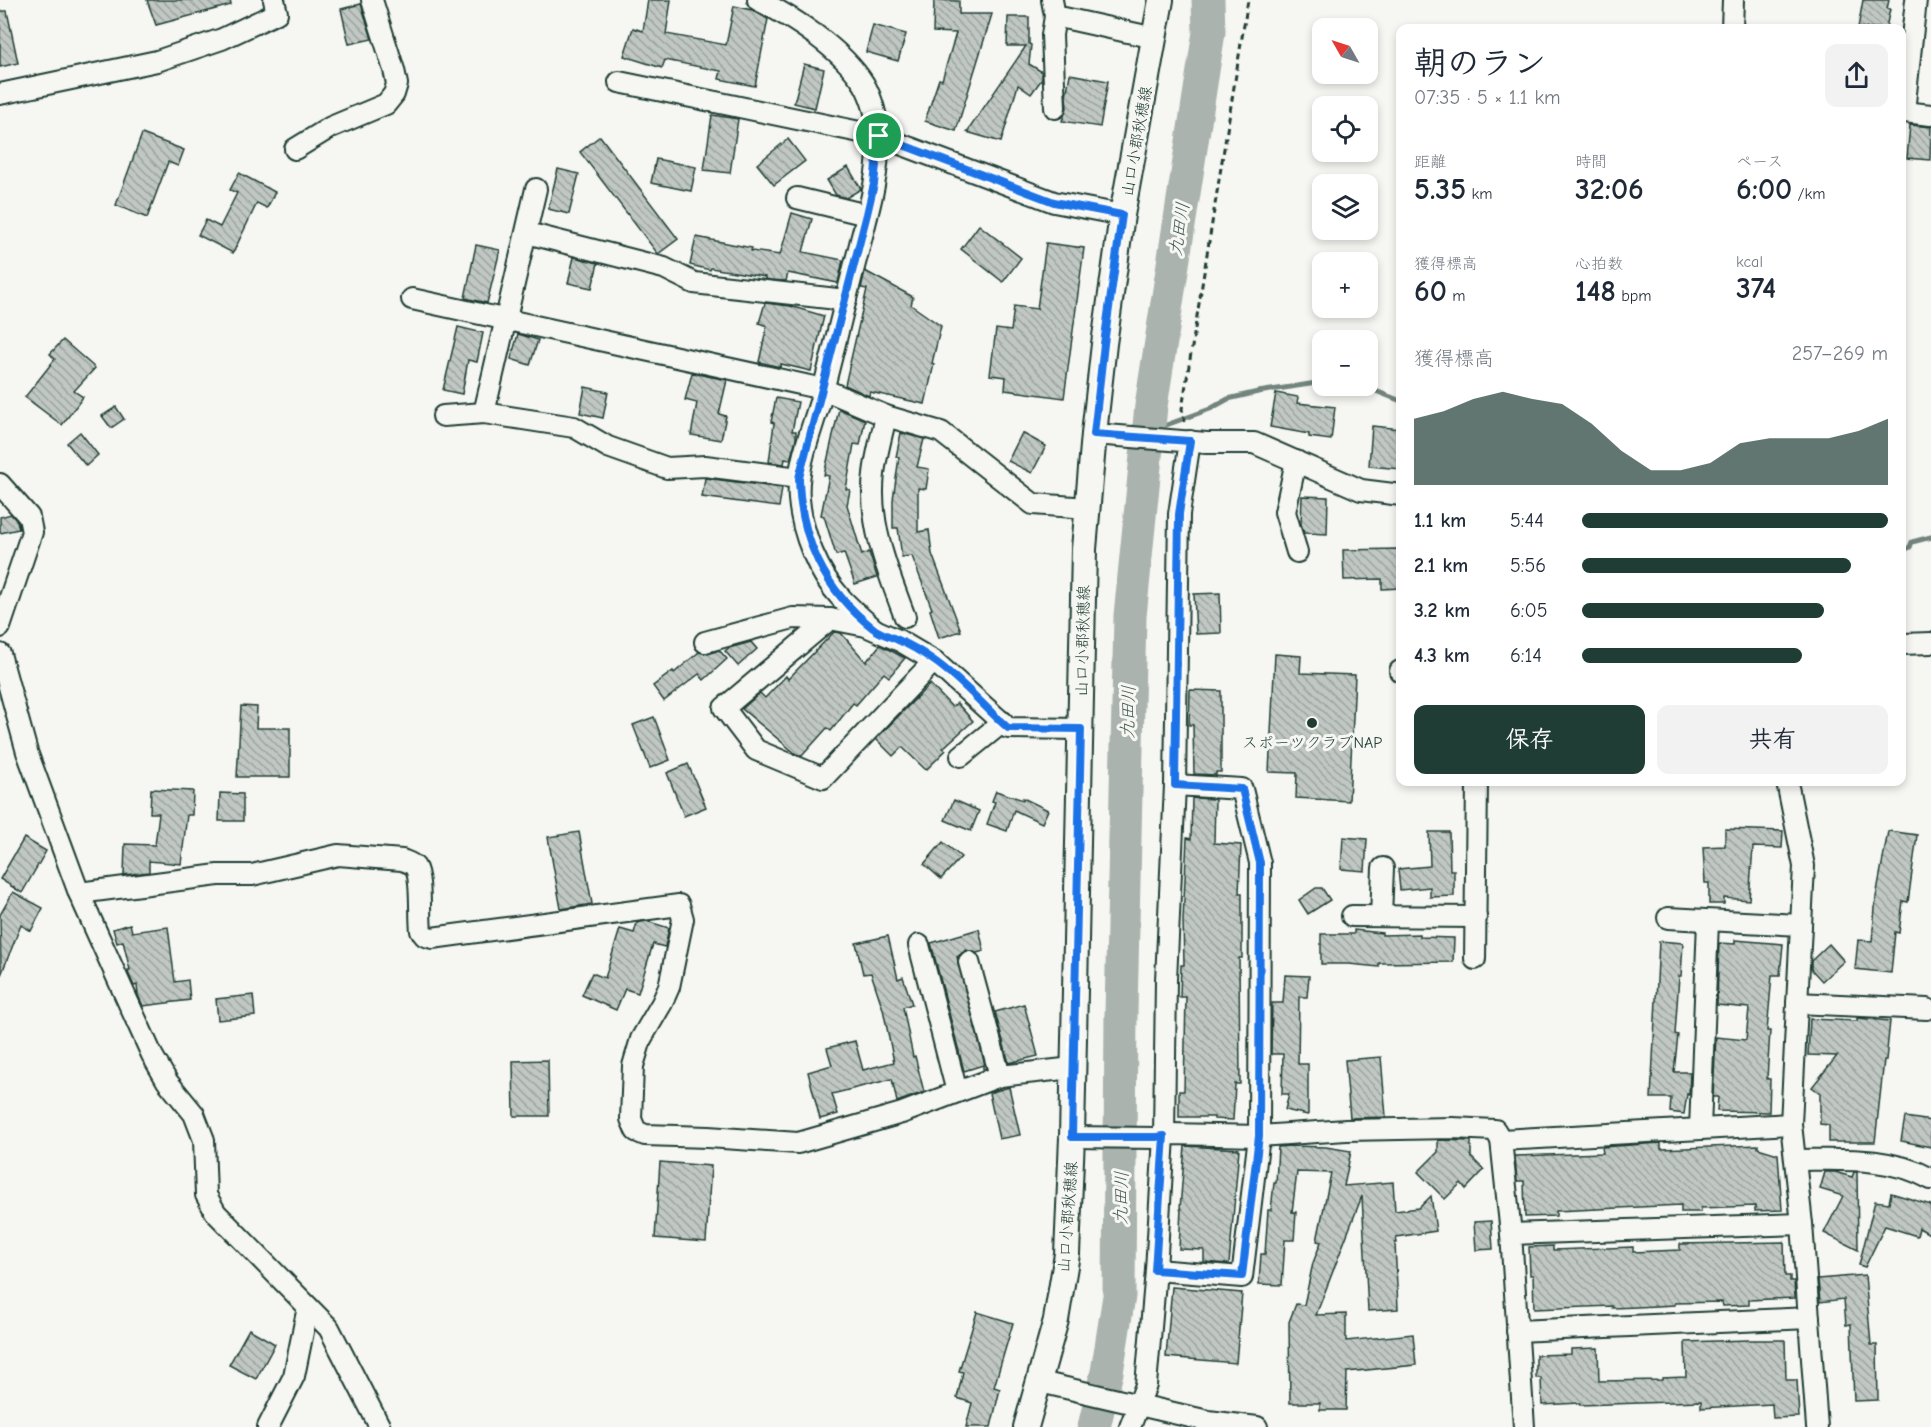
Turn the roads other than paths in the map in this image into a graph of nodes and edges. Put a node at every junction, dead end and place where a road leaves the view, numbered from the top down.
1 (274, 0) edge
2 (372, 0) edge
3 (758, 0) edge
4 (1161, 0) edge
5 (1733, 0) edge
6 (1916, 0) edge
7 (1053, 8) edge
8 (1732, 24) edge
9 (1155, 38) junction
10 (620, 82) dead end
11 (1906, 93) edge
12 (0, 94) edge
13 (1055, 108) dead end
14 (1906, 112) edge
15 (1931, 115) edge
16 (879, 136) junction
17 (295, 148) dead end
18 (536, 189) dead end
19 (797, 198) dead end
20 (867, 214) junction
21 (1122, 215) junction
22 (527, 233) junction
23 (412, 299) dead end
24 (846, 300) junction
25 (504, 321) junction
26 (823, 389) junction
27 (484, 412) junction
28 (443, 416) dead end
29 (886, 416) junction
30 (1104, 434) junction
31 (1183, 441) junction
32 (1296, 461) junction
33 (799, 478) junction
34 (0, 484) edge
35 (1396, 494) edge
36 (1088, 508) junction
37 (1296, 552) dead end
38 (905, 617) dead end
39 (830, 619) junction
40 (0, 627) edge
41 (874, 630) junction
42 (705, 642) dead end
43 (1931, 643) edge
44 (1906, 644) edge
45 (0, 654) edge
46 (934, 661) junction
47 (1003, 723) junction
48 (1081, 729) junction
49 (962, 756) dead end
50 (1175, 785) junction
51 (1477, 786) edge
52 (1788, 786) edge
53 (1383, 868) dead end
54 (79, 893) junction
55 (1352, 916) dead end
56 (1381, 916) junction
57 (1476, 917) junction
58 (1668, 918) dead end
59 (1708, 921) junction
60 (1801, 925) junction
61 (919, 945) dead end
62 (1475, 959) dead end
63 (969, 962) dead end
64 (1797, 1003) junction
65 (1927, 1010) dead end
66 (1073, 1068) junction
67 (1000, 1076) junction
68 (957, 1092) junction
69 (1791, 1124) junction
70 (1700, 1130) junction
71 (1259, 1136) junction
72 (1083, 1137) junction
73 (1160, 1137) junction
74 (1501, 1140) junction
75 (1796, 1160) junction
76 (1931, 1179) edge
77 (1802, 1224) junction
78 (1510, 1234) junction
79 (1155, 1270) junction
80 (308, 1307) junction
81 (1809, 1318) junction
82 (1517, 1331) junction
83 (1040, 1382) junction
84 (1137, 1405) junction
85 (1208, 1424) edge
86 (268, 1427) edge
87 (380, 1427) edge
88 (1026, 1427) edge
89 (1130, 1427) edge
90 (1257, 1427) edge
91 (1524, 1427) edge
92 (1816, 1427) edge

1 - 12 street
2 - 17 street
3 - 16 street
4 - 9 main road, 山口小郡秋穂線
5 - 8 street
6 - 11 street
7 - 9 street
7 - 13 street
9 - 21 main road, 山口小郡秋穂線
10 - 16 street
14 - 15 street
16 - 20 street
16 - 21 street
18 - 22 street
19 - 20 street
20 - 24 street
21 - 30 main road, 山口小郡秋穂線
22 - 24 street
22 - 25 street
23 - 25 street
24 - 26 street
25 - 26 street
25 - 27 street
26 - 29 street
26 - 33 street
27 - 28 street
27 - 33 street
29 - 36 street
29 - 38 street
30 - 31 street
30 - 36 main road, 山口小郡秋穂線
31 - 32 street
31 - 50 street
32 - 35 street
32 - 37 street
33 - 41 street
34 - 40 street
36 - 48 main road, 山口小郡秋穂線
39 - 41 street
39 - 42 street
39 - 46 street
41 - 46 street
43 - 44 street
45 - 54 street
46 - 47 street
47 - 48 street
47 - 49 street
48 - 66 main road, 山口小郡秋穂線
50 - 71 street
50 - 73 street
51 - 57 street
52 - 60 street
53 - 56 street
54 - 68 street
54 - 80 street
55 - 56 street
56 - 57 street
57 - 62 street
58 - 59 street
59 - 60 street
59 - 70 street
60 - 64 street
61 - 68 street
63 - 67 street
64 - 65 street
64 - 69 street
66 - 67 street
66 - 72 main road, 山口小郡秋穂線
67 - 68 street
69 - 70 street
69 - 75 street
70 - 74 street
71 - 73 street
71 - 74 street
71 - 79 street
72 - 73 street
72 - 83 main road, 山口小郡秋穂線
73 - 79 street
74 - 78 street
75 - 76 street
75 - 77 street
77 - 78 street
77 - 81 street
78 - 82 street
79 - 84 street
80 - 86 street
80 - 87 street
81 - 82 street
81 - 92 street
82 - 91 street
83 - 84 street
83 - 88 main road, 山口小郡秋穂線
84 - 85 street
84 - 89 street
85 - 90 street

